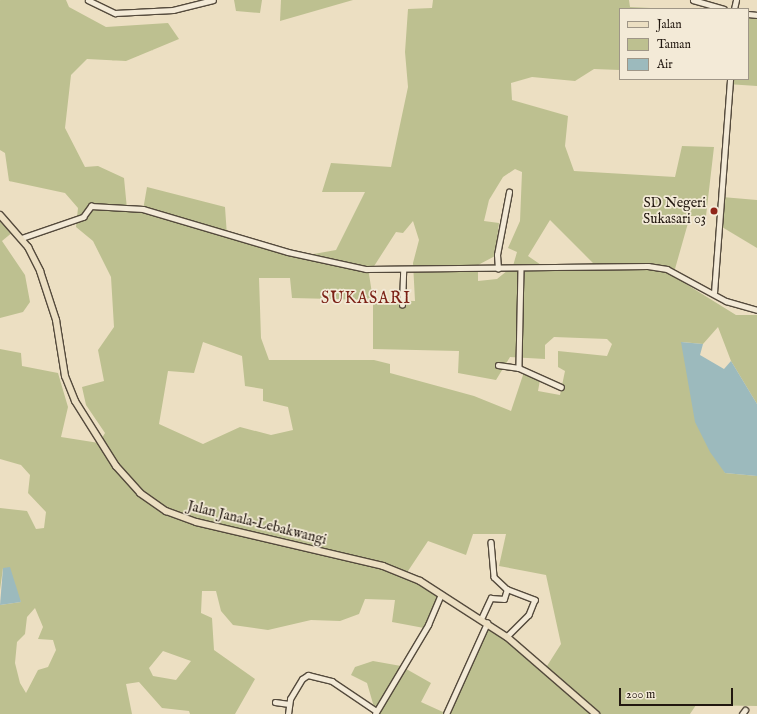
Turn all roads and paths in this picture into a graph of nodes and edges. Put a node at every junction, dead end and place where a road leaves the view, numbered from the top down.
1 (88, 0) edge
2 (213, 0) edge
3 (693, 0) edge
4 (721, 8) edge
5 (730, 80) edge
6 (509, 192) dead end
7 (0, 215) edge
8 (22, 238) junction
9 (498, 269) junction
10 (521, 269) junction
11 (403, 270) junction
12 (714, 293) junction
13 (402, 305) dead end
14 (757, 310) edge
15 (498, 366) dead end
16 (519, 368) junction
17 (561, 387) dead end
18 (491, 542) dead end
19 (508, 589) junction
20 (441, 595) junction
21 (481, 619) junction
22 (487, 623) junction
23 (507, 637) junction
24 (275, 702) dead end
25 (289, 704) junction
26 (375, 712) edge
27 (288, 714) edge
28 (446, 714) edge
29 (596, 714) edge

1 - 2 street
3 - 4 street
5 - 12 street
6 - 9 street
7 - 8 main road, Jalan Janala–Lebakwangi
8 - 11 street
8 - 20 main road, Jalan Janala–Lebakwangi
9 - 10 street
9 - 11 street
10 - 12 street
10 - 16 street
11 - 13 street
12 - 14 street
15 - 16 street
16 - 17 street
18 - 19 street
19 - 21 street
19 - 23 street
20 - 21 main road, Jalan Janala–Lebakwangi
20 - 26 street
21 - 22 main road, Jalan Janala–Lebakwangi
22 - 23 main road, Jalan Janala–Lebakwangi
22 - 28 street
23 - 29 main road, Jalan Janala–Lebakwangi
24 - 25 street
25 - 26 street
25 - 27 street

